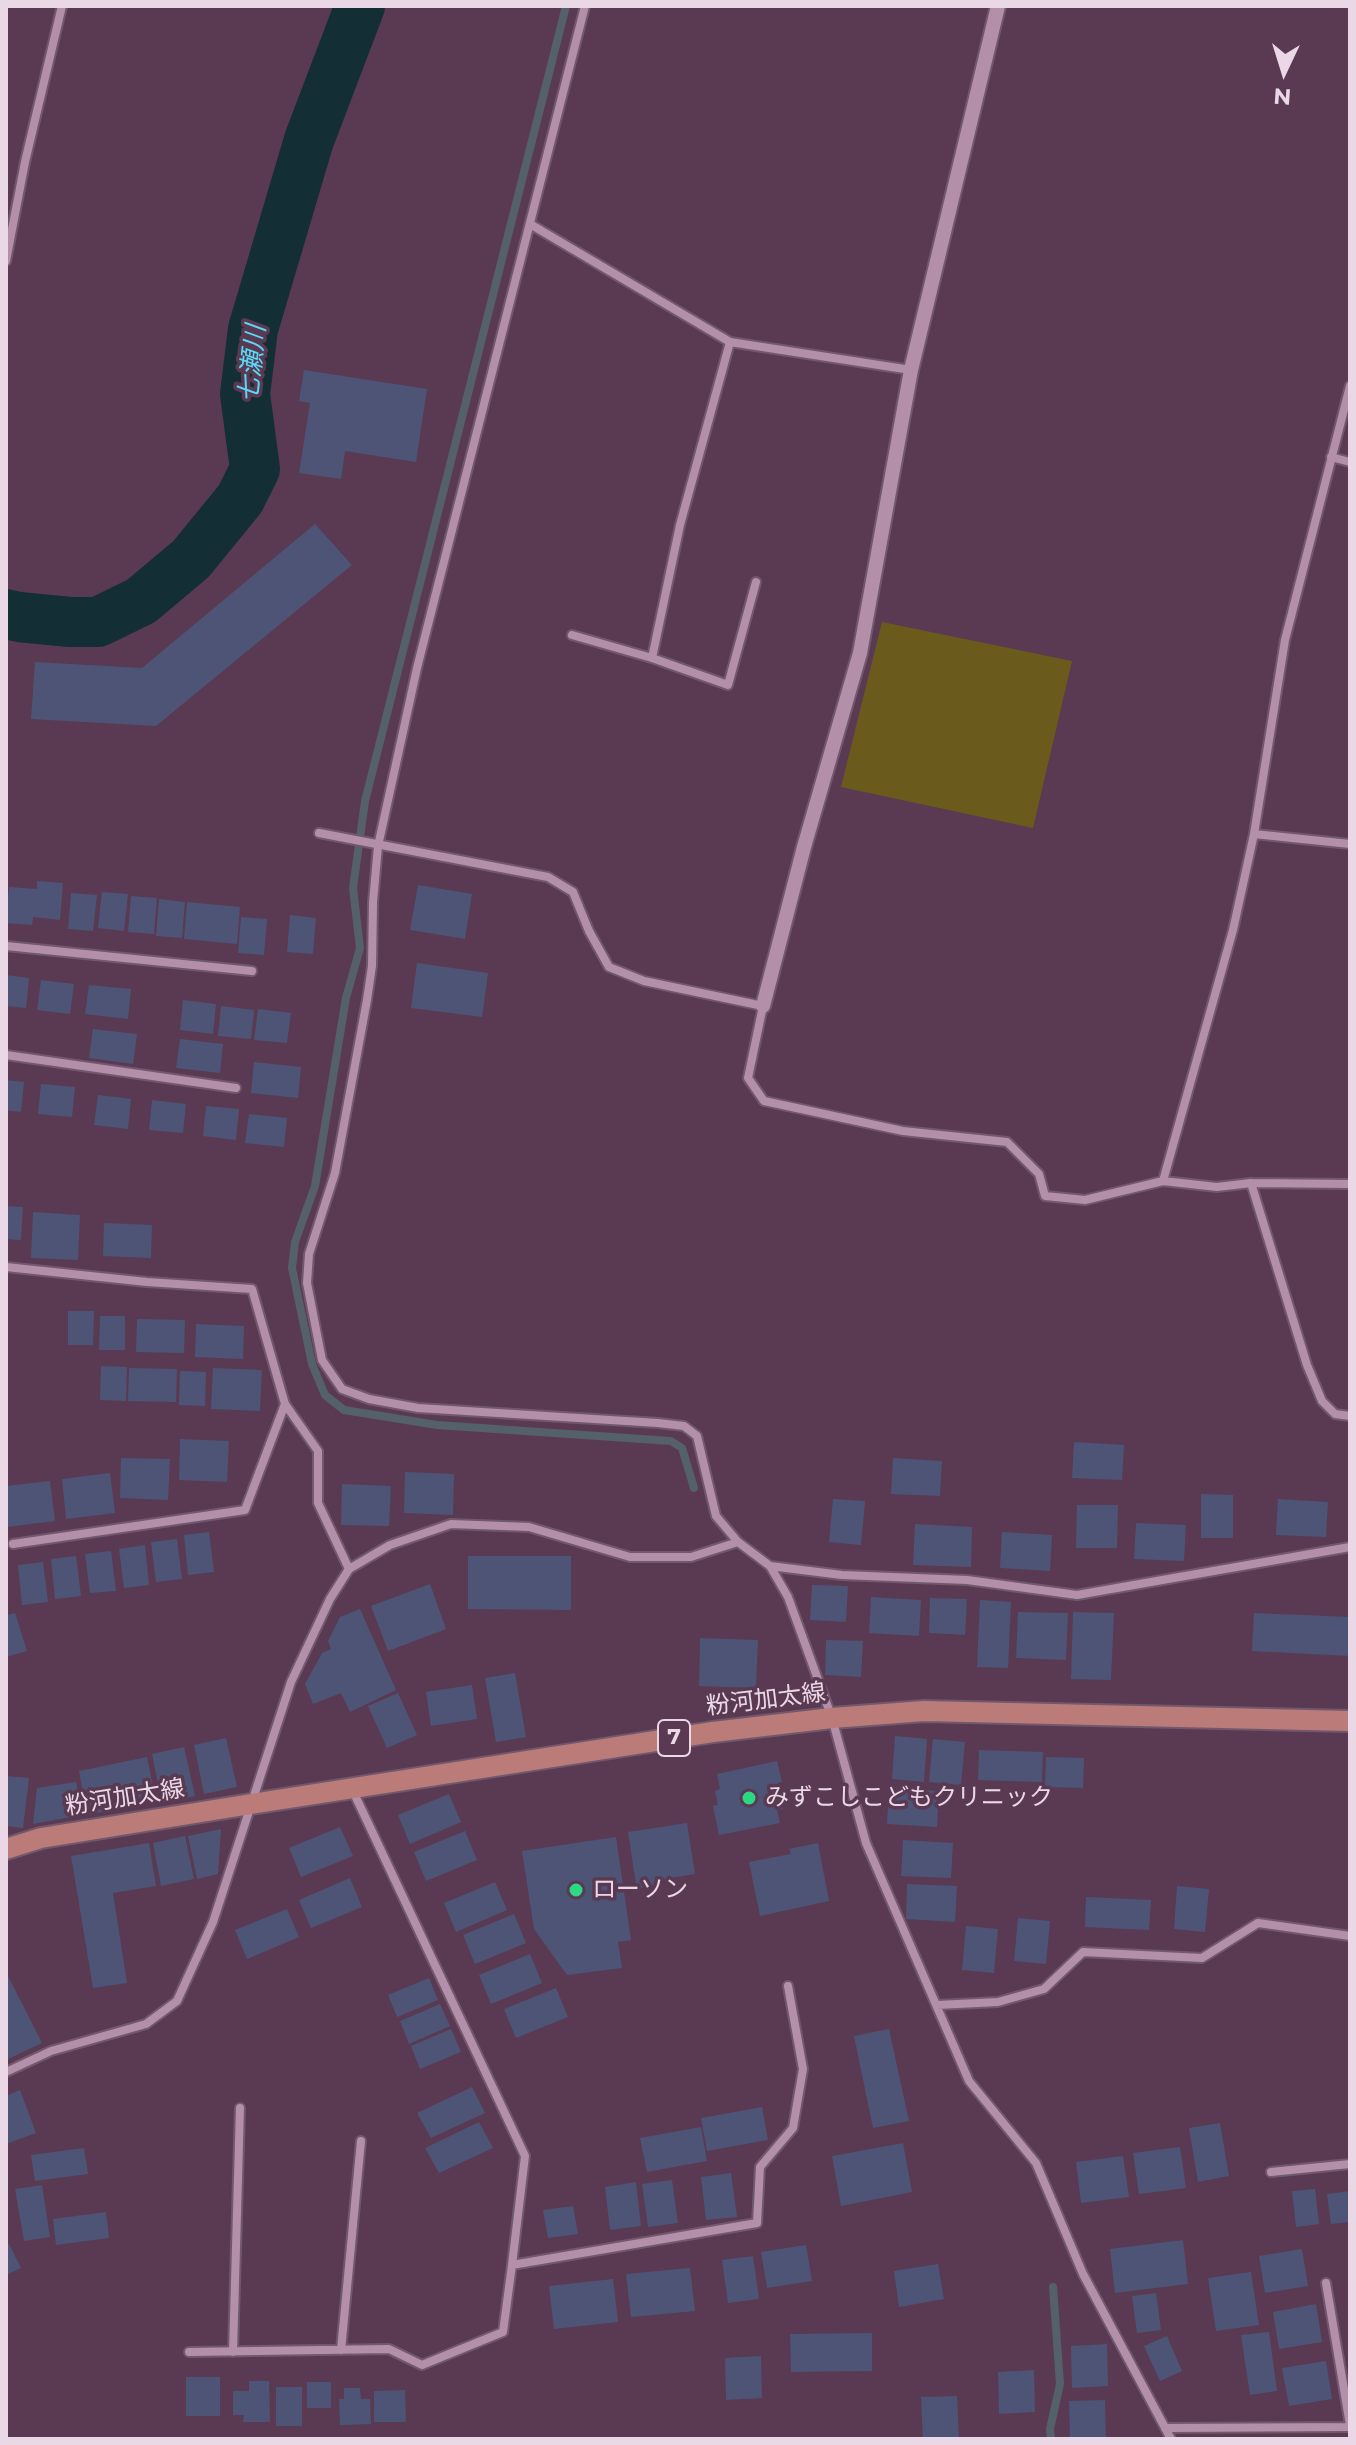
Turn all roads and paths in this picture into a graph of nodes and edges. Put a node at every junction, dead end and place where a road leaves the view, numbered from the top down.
1 (62, 6) edge
2 (585, 6) edge
3 (998, 6) edge
4 (530, 224) junction
5 (6, 261) edge
6 (730, 342) junction
7 (911, 370) junction
8 (1350, 386) edge
9 (1331, 457) junction
10 (1350, 462) edge
11 (756, 582) dead end
12 (572, 635) dead end
13 (652, 658) junction
14 (319, 833) dead end
15 (1254, 834) junction
16 (1350, 844) edge
17 (378, 846) junction
18 (6, 946) edge
19 (252, 971) dead end
20 (763, 1006) junction
21 (6, 1055) edge
22 (236, 1088) dead end
23 (1163, 1181) junction
24 (1251, 1183) junction
25 (1350, 1184) edge
26 (6, 1267) edge
27 (285, 1404) junction
28 (1350, 1416) edge
29 (738, 1542) junction
30 (13, 1544) dead end
31 (1350, 1547) edge
32 (770, 1566) junction
33 (349, 1569) junction
34 (832, 1718) junction
35 (1350, 1721) edge
36 (352, 1788) junction
37 (251, 1804) junction
38 (6, 1849) edge
39 (1350, 1936) edge
40 (788, 1986) dead end
41 (937, 2005) junction
42 (6, 2072) edge
43 (240, 2108) dead end
44 (361, 2141) dead end
45 (1350, 2164) edge
46 (1271, 2172) dead end
47 (512, 2265) junction
48 (1326, 2283) dead end
49 (341, 2350) junction
50 (189, 2352) dead end
51 (233, 2352) junction
52 (1350, 2426) edge
53 (1165, 2428) junction
54 (1171, 2439) edge

1 - 5 street
2 - 4 street
3 - 7 street
4 - 6 street
4 - 17 street
6 - 7 street
6 - 13 street
7 - 20 street
8 - 9 street
9 - 10 street
9 - 15 street
11 - 13 street
12 - 13 street
14 - 17 street
15 - 16 street
15 - 23 street
17 - 20 street
17 - 29 street
18 - 19 street
20 - 23 street
21 - 22 street
23 - 24 street
24 - 25 street
24 - 28 street
26 - 27 street
27 - 30 street
27 - 33 street
29 - 32 street
29 - 33 street
31 - 32 street
32 - 34 street
33 - 37 street
34 - 35 main road, 粉河加太線 / 7
34 - 36 main road, 粉河加太線 / 7
34 - 41 street
36 - 37 main road, 粉河加太線 / 7
36 - 47 street
37 - 38 main road, 粉河加太線 / 7
37 - 42 street
39 - 41 street
40 - 47 street
41 - 53 street
43 - 51 street
44 - 49 street
45 - 46 street
47 - 49 street
48 - 52 street
49 - 51 street
50 - 51 street
52 - 53 street
53 - 54 street

